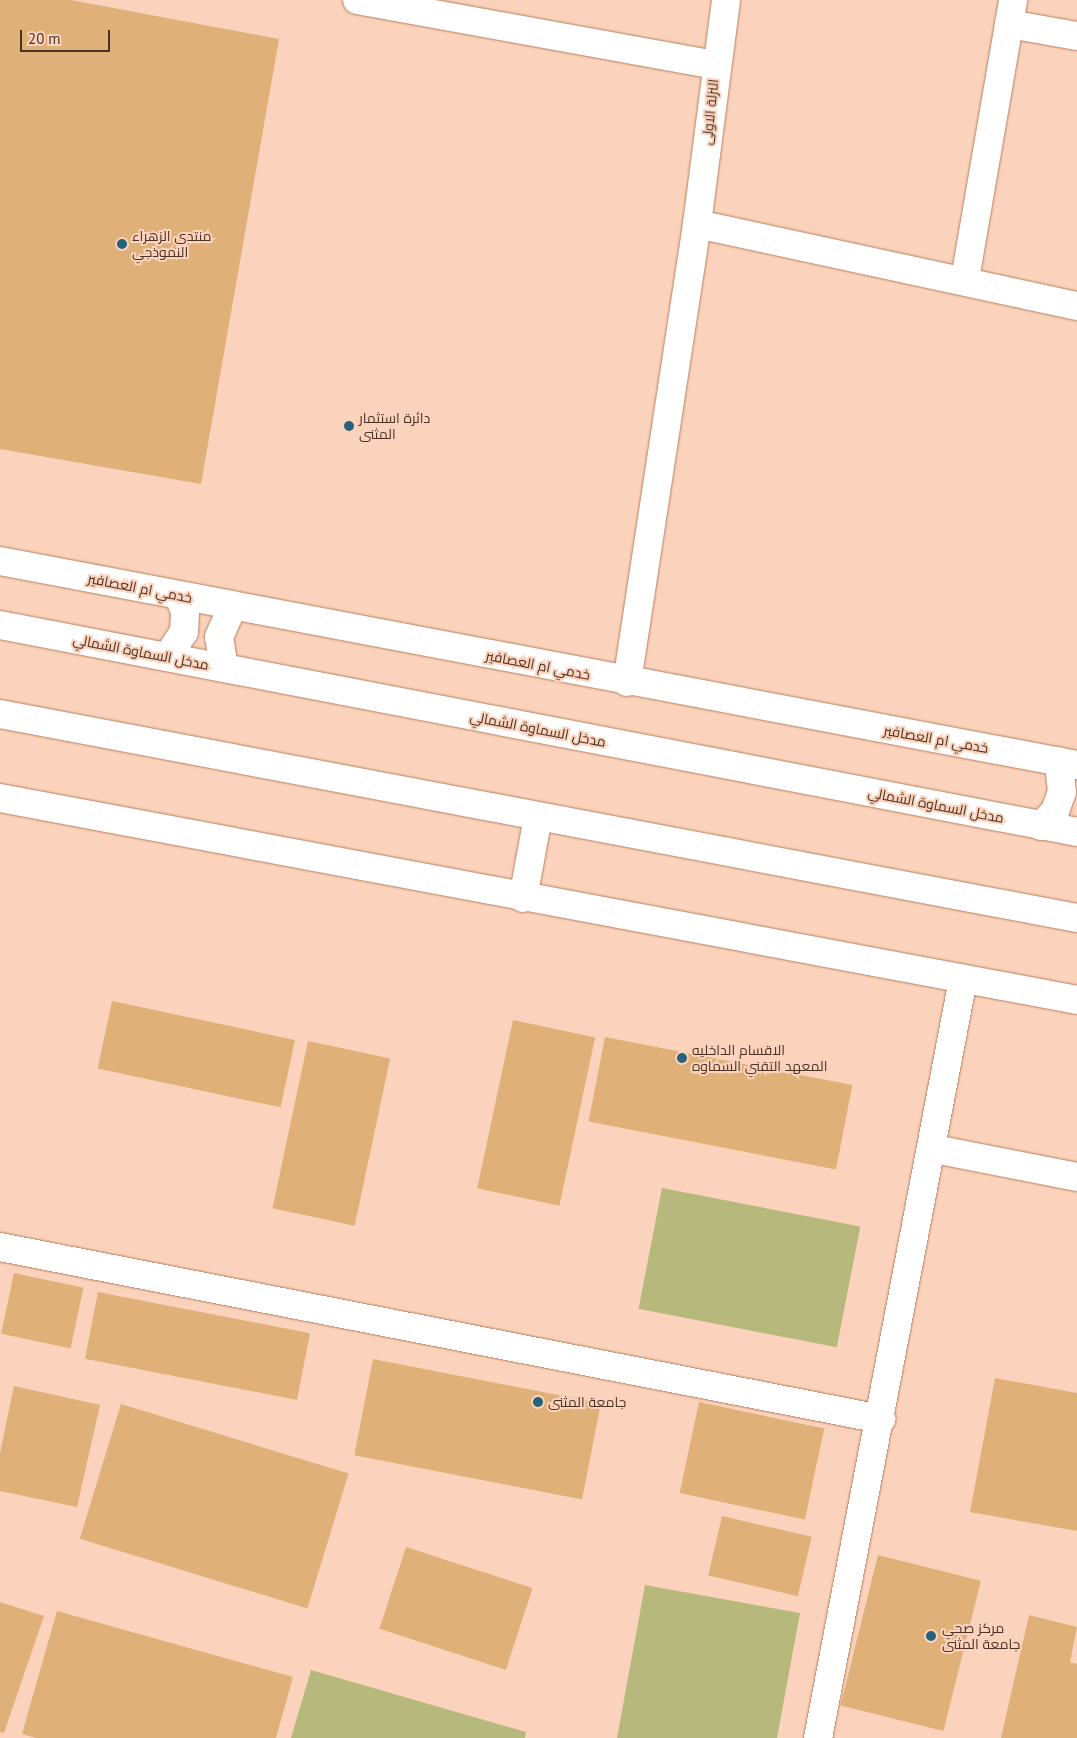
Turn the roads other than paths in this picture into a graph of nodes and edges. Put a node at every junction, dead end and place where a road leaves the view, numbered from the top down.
1 (357, 0) edge
2 (726, 0) edge
3 (1011, 12) edge
4 (1077, 36) edge
5 (715, 65) junction
6 (698, 224) junction
7 (965, 280) junction
8 (1077, 306) edge
9 (0, 561) edge
10 (205, 607) junction
11 (0, 625) edge
12 (167, 656) junction
13 (224, 668) junction
14 (627, 682) junction
15 (0, 714) edge
16 (1069, 770) edge
17 (0, 798) edge
18 (538, 817) junction
19 (1041, 826) junction
20 (1077, 832) edge
21 (523, 898) junction
22 (1077, 918) edge
23 (963, 979) junction
24 (1077, 1000) edge
25 (934, 1149) junction
26 (1077, 1177) edge
27 (0, 1247) edge
28 (881, 1419) junction
29 (818, 1738) edge

1 - 5 main road
2 - 5 main road, النزلة الاولى
3 - 4 main road
3 - 7 main road
5 - 6 main road, النزلة الاولى
6 - 7 main road
6 - 14 main road, النزلة الاولى
7 - 8 main road
9 - 10 main road, خدمي ام العصافير
10 - 12 main road
10 - 13 main road
10 - 14 main road, خدمي ام العصافير
11 - 12 main road, مدخل السماوة الشمالي
12 - 13 main road, مدخل السماوة الشمالي
13 - 19 main road, مدخل السماوة الشمالي
14 - 16 main road, خدمي ام العصافير
15 - 18 main road
16 - 19 main road
17 - 21 main road
18 - 21 main road
18 - 22 main road
19 - 20 main road, مدخل السماوة الشمالي
21 - 23 main road
23 - 24 main road
23 - 25 main road
25 - 26 main road
25 - 28 main road
27 - 28 main road
28 - 29 main road

